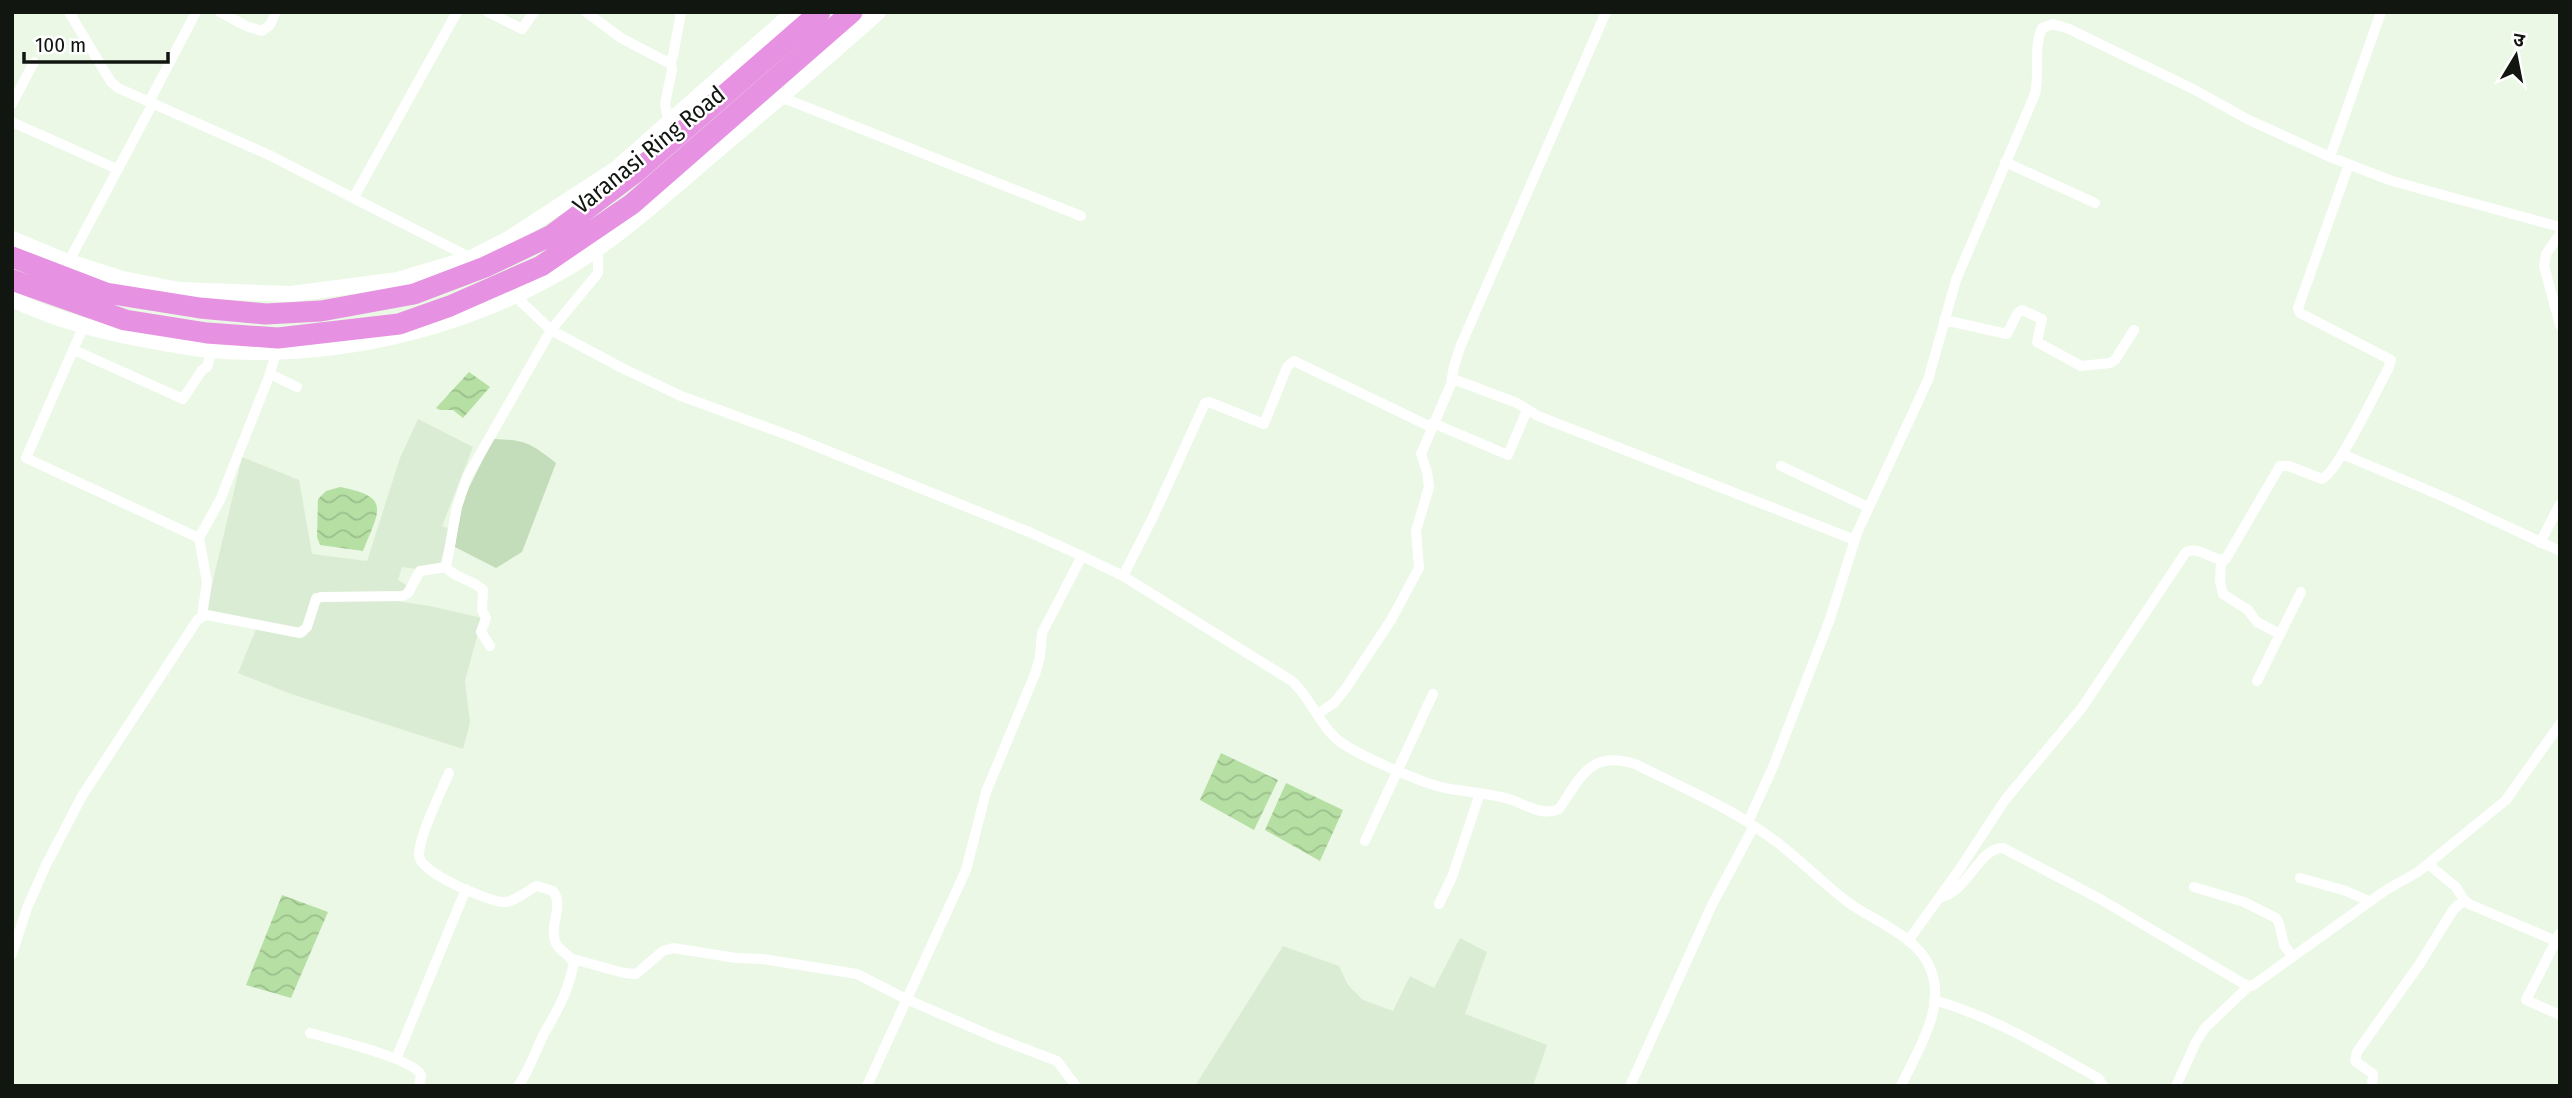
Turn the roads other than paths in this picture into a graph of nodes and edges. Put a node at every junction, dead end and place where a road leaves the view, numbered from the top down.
1 (69, 12) edge
2 (196, 12) edge
3 (220, 12) edge
4 (276, 12) edge
5 (457, 12) edge
6 (488, 12) edge
7 (534, 12) edge
8 (586, 12) edge
9 (681, 12) edge
10 (793, 12) edge
11 (820, 12) edge
12 (852, 12) edge
13 (878, 12) edge
14 (1606, 12) edge
15 (2381, 12) edge
16 (671, 61) junction
17 (34, 62) dead end
18 (776, 101) junction
19 (151, 103) junction
20 (12, 104) edge
21 (668, 121) junction
22 (12, 122) edge
23 (2330, 157) junction
24 (2005, 162) junction
25 (2349, 164) junction
26 (117, 169) junction
27 (354, 197) junction
28 (2095, 203) dead end
29 (1081, 216) dead end
30 (2560, 227) edge
31 (2560, 234) edge
32 (12, 239) edge
33 (598, 248) junction
34 (12, 257) edge
35 (471, 258) junction
36 (69, 261) junction
37 (12, 280) edge
38 (514, 295) junction
39 (12, 299) edge
40 (1944, 320) junction
41 (84, 325) junction
42 (2560, 325) edge
43 (551, 330) junction
44 (2134, 330) dead end
45 (74, 350) junction
46 (212, 350) junction
47 (276, 352) junction
48 (271, 374) junction
49 (1453, 379) junction
50 (297, 387) dead end
51 (1527, 410) junction
52 (1432, 425) junction
53 (2342, 454) junction
54 (1781, 466) dead end
55 (2560, 504) edge
56 (1868, 507) junction
57 (199, 538) junction
58 (1855, 540) junction
59 (2540, 543) junction
60 (2560, 551) edge
61 (1082, 556) junction
62 (2221, 561) junction
63 (446, 567) junction
64 (1123, 576) junction
65 (2301, 592) dead end
66 (202, 616) junction
67 (2280, 634) junction
68 (490, 646) dead end
69 (2257, 681) dead end
70 (1433, 694) dead end
71 (1318, 714) junction
72 (2560, 724) edge
73 (1397, 769) junction
74 (449, 773) dead end
75 (1480, 793) junction
76 (1751, 824) junction
77 (1980, 838) junction
78 (1365, 841) dead end
79 (1992, 850) junction
80 (2428, 864) junction
81 (2300, 878) dead end
82 (2194, 887) dead end
83 (466, 889) junction
84 (1940, 897) junction
85 (2464, 900) junction
86 (2369, 901) junction
87 (1439, 904) dead end
88 (2558, 937) edge
89 (1908, 941) junction
90 (12, 954) edge
91 (2292, 956) junction
92 (573, 959) junction
93 (2249, 986) junction
94 (906, 999) junction
95 (1934, 1000) junction
96 (2560, 1015) edge
97 (310, 1033) dead end
98 (396, 1059) junction
99 (419, 1086) edge
100 (519, 1086) edge
101 (866, 1086) edge
102 (1076, 1086) edge
103 (1630, 1086) edge
104 (1901, 1086) edge
105 (2102, 1086) edge
106 (2176, 1086) edge
107 (2372, 1086) edge

1 - 19 street
2 - 19 street
3 - 4 street
5 - 27 street
6 - 7 street
8 - 16 street
9 - 16 street
10 - 21 street
11 - 34 highway
12 - 37 highway, Varanasi Ring Road
13 - 18 street
14 - 49 street
15 - 23 street
16 - 21 street
17 - 20 street
18 - 29 street
18 - 33 street
19 - 26 street
19 - 27 street
21 - 35 street
22 - 26 street
23 - 24 street
23 - 25 street
24 - 28 street
24 - 40 street
25 - 30 street
25 - 53 street
26 - 36 street
27 - 35 street
31 - 42 street
32 - 36 street
33 - 38 street
33 - 43 street
35 - 36 street
38 - 43 street
38 - 47 street
39 - 41 street
40 - 44 street
40 - 56 street
41 - 45 street
41 - 46 street
43 - 61 street
43 - 63 street
45 - 46 street
45 - 57 street
46 - 47 street
47 - 48 street
48 - 50 street
48 - 57 street
49 - 51 street
49 - 52 street
51 - 52 street
51 - 58 street
52 - 64 street
52 - 71 street
53 - 59 street
53 - 62 street
54 - 56 street
55 - 59 street
56 - 58 street
57 - 66 street
58 - 76 street
59 - 60 street
61 - 64 street
61 - 94 street
62 - 67 street
62 - 77 street
63 - 66 street
63 - 68 street
64 - 71 street
65 - 67 street
66 - 90 street
67 - 69 street
70 - 73 street
71 - 73 street
72 - 80 street
73 - 75 street
73 - 78 street
74 - 83 street
75 - 76 street
75 - 87 street
76 - 89 street
76 - 103 street
77 - 79 street
77 - 84 street
79 - 84 street
79 - 93 street
80 - 85 street
80 - 86 street
81 - 86 street
82 - 91 street
83 - 92 street
83 - 98 street
84 - 89 street
85 - 88 street
85 - 107 street
86 - 91 street
88 - 96 street
89 - 95 street
91 - 93 street
92 - 94 street
92 - 100 street
93 - 106 street
94 - 101 street
94 - 102 street
95 - 104 street
95 - 105 street
97 - 98 street
98 - 99 street

